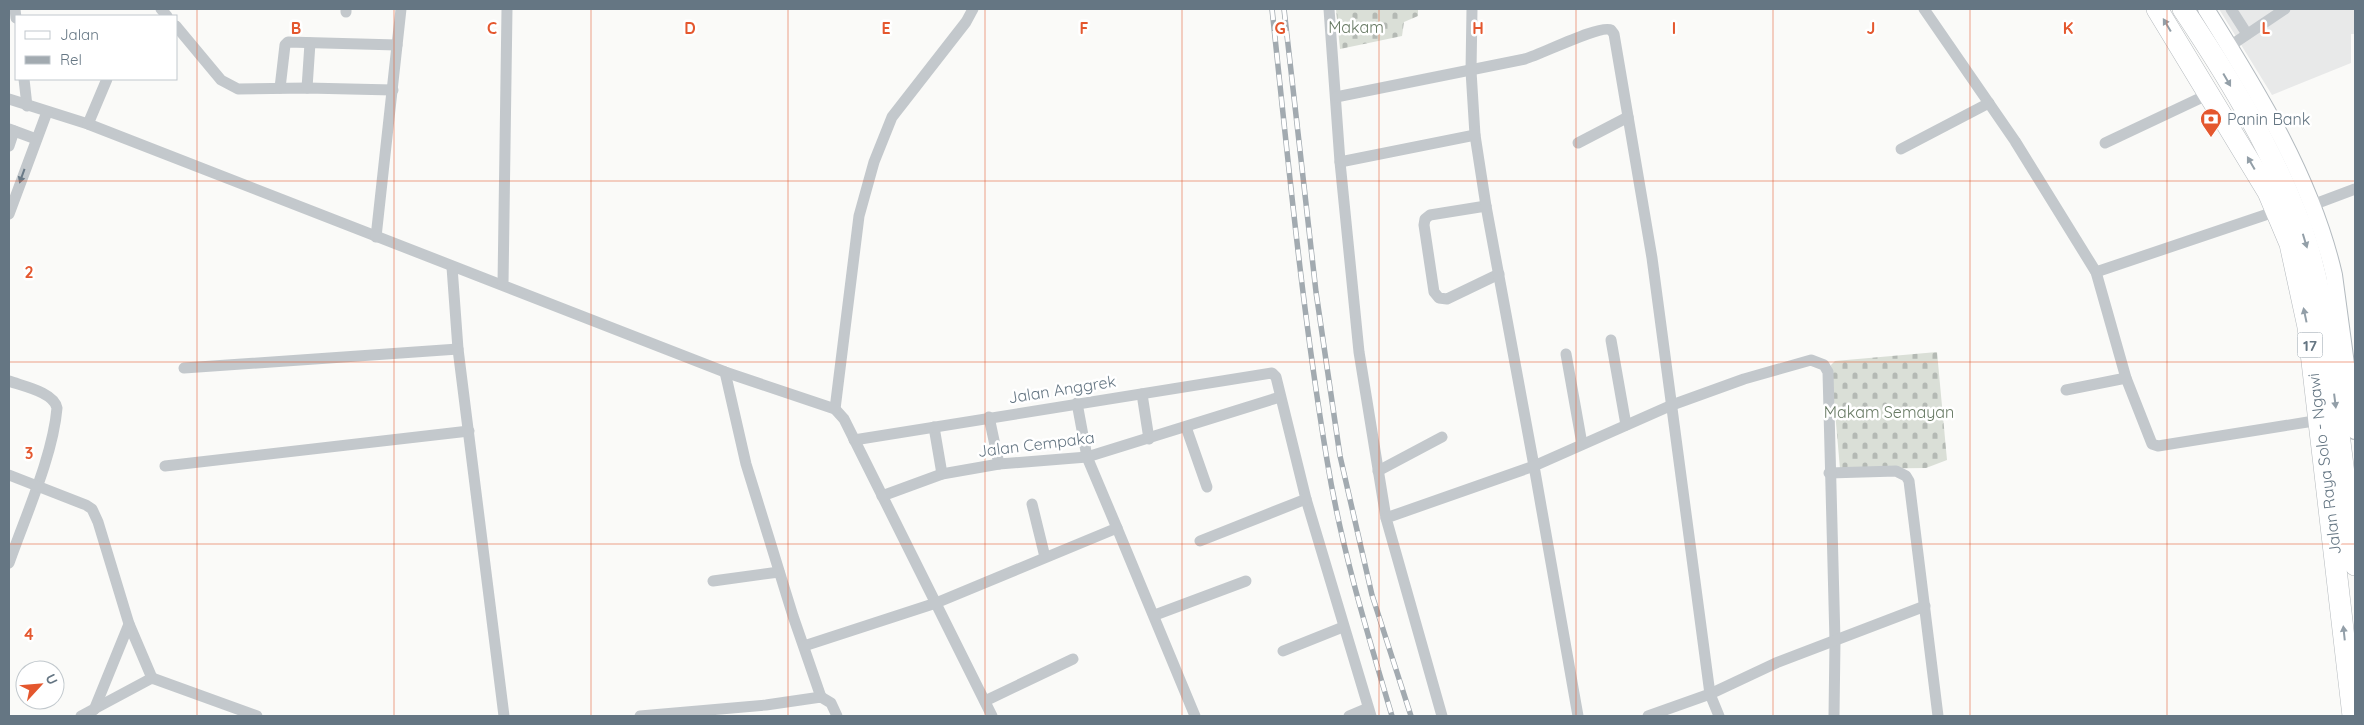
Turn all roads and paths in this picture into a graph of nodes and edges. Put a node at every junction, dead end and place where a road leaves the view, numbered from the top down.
1 (401, 9) edge
2 (507, 9) edge
3 (973, 9) edge
4 (1329, 9) edge
5 (1472, 9) edge
6 (1924, 9) edge
7 (2157, 9) edge
8 (2183, 9) edge
9 (2206, 9) edge
10 (2231, 9) edge
11 (2285, 9) edge
12 (178, 28) edge
13 (2247, 34) junction
14 (310, 43) junction
15 (397, 45) junction
16 (2222, 51) junction
17 (1471, 70) junction
18 (24, 80) edge
19 (106, 80) edge
20 (280, 88) junction
21 (307, 88) junction
22 (393, 90) junction
23 (2209, 94) junction
24 (1336, 97) junction
25 (9, 99) edge
26 (1989, 103) junction
27 (27, 106) junction
28 (47, 112) junction
29 (1628, 118) junction
30 (88, 124) junction
31 (11, 130) edge
32 (1476, 136) junction
33 (36, 139) junction
34 (1578, 143) dead end
35 (2105, 143) dead end
36 (9, 146) edge
37 (1902, 149) dead end
38 (1340, 162) junction
39 (2355, 189) edge
40 (1486, 206) junction
41 (2295, 209) junction
42 (9, 214) edge
43 (376, 237) junction
44 (452, 267) junction
45 (2096, 272) junction
46 (1499, 274) junction
47 (503, 284) junction
48 (2334, 336) junction
49 (1612, 340) dead end
50 (458, 349) junction
51 (1566, 354) dead end
52 (184, 368) dead end
53 (725, 372) junction
54 (2126, 378) junction
55 (9, 381) edge
56 (2066, 390) dead end
57 (1142, 394) junction
58 (1280, 397) junction
59 (1077, 403) junction
60 (1672, 405) junction
61 (834, 409) junction
62 (989, 417) junction
63 (2320, 420) junction
64 (1626, 425) junction
65 (934, 427) junction
66 (1186, 427) junction
67 (468, 431) junction
68 (2355, 431) edge
69 (1442, 437) dead end
70 (1148, 439) junction
71 (854, 440) junction
72 (1582, 444) junction
73 (1087, 457) junction
74 (999, 464) junction
75 (165, 466) dead end
76 (1534, 466) junction
77 (1378, 471) junction
78 (2350, 471) edge
79 (1829, 473) junction
80 (942, 474) junction
81 (9, 475) edge
82 (37, 486) junction
83 (1207, 487) dead end
84 (882, 496) junction
85 (1306, 499) junction
86 (1032, 504) dead end
87 (1386, 518) junction
88 (1117, 528) junction
89 (1200, 541) dead end
90 (1045, 557) junction
91 (9, 563) edge
92 (2355, 565) edge
93 (779, 572) junction
94 (713, 581) dead end
95 (1246, 581) dead end
96 (936, 603) junction
97 (1924, 606) junction
98 (1155, 615) junction
99 (129, 624) junction
100 (1343, 627) junction
101 (1835, 641) junction
102 (804, 646) junction
103 (1282, 651) dead end
104 (1073, 660) dead end
105 (152, 678) junction
106 (1710, 694) junction
107 (821, 697) junction
108 (985, 701) junction
109 (93, 712) edge
110 (1370, 712) edge
111 (81, 716) edge
112 (257, 716) edge
113 (504, 716) edge
114 (640, 716) edge
115 (837, 716) edge
116 (992, 716) edge
117 (1195, 716) edge
118 (1349, 716) edge
119 (1442, 716) edge
120 (1578, 716) edge
121 (1648, 716) edge
122 (1719, 716) edge
123 (1834, 716) edge
124 (1938, 716) edge
125 (2353, 716) edge

1 - 15 street
2 - 47 street
3 - 61 street
4 - 24 street
5 - 17 street
6 - 26 street
23 -> 7 highway, Jalan Raya Solo - Ngawi / 17
8 - 16 highway, Jalan Raya Solo - Ngawi / 17
9 - 16 street
10 - 13 street
11 - 13 street
12 - 20 street
13 - 16 street
14 - 15 street
14 - 20 street
14 - 21 street
15 - 22 street
16 -> 41 highway, Jalan Raya Solo - Ngawi / 17
17 - 24 street
17 - 29 street
17 - 32 street
18 - 27 street
19 - 30 street
20 - 21 street
21 - 22 street
22 - 43 street
23 - 35 street
41 -> 23 highway, Jalan Raya Solo - Ngawi / 17
24 - 38 street
25 - 27 street
26 - 37 street
26 - 45 street
27 - 28 street
28 - 30 street
28 - 33 street
29 - 34 street
29 - 60 street
30 - 43 street
31 - 33 street
31 - 36 street
32 - 38 street
32 - 40 street
33 -> 42 street
38 - 77 street
39 - 41 street
40 - 46 street
40 - 46 street
41 - 45 street
41 -> 48 highway, Jalan Raya Solo - Ngawi / 17
63 -> 41 highway, Jalan Raya Solo - Ngawi / 17
43 - 44 street
44 - 47 street
44 - 50 street
45 - 54 street
46 - 76 street
47 - 53 street
48 - 68 street
48 -> 78 highway, Jalan Raya Solo - Ngawi / 17
49 - 64 street
50 - 52 street
50 - 67 street
51 - 72 street
53 - 61 street
53 - 93 street
54 - 56 street
54 - 63 street
55 - 82 street
57 - 58 street, Jalan Anggrek
57 - 59 street, Jalan Anggrek
57 - 70 street
58 - 66 street, Jalan Cempaka
58 - 85 street
59 - 62 street, Jalan Anggrek
59 - 73 street
60 - 64 street
60 - 79 street
60 - 106 street
61 - 71 street
62 - 65 street, Jalan Anggrek
62 - 74 street
125 -> 63 highway, Jalan Raya Solo - Ngawi / 17
64 - 72 street
65 - 71 street, Jalan Anggrek
65 - 80 street
66 - 70 street, Jalan Cempaka
66 - 83 street
67 - 75 street
67 - 113 street
69 - 77 street
70 - 73 street, Jalan Cempaka
71 - 84 street
72 - 76 street
73 - 74 street, Jalan Cempaka
73 - 88 street
74 - 80 street, Jalan Cempaka
76 - 87 street
76 - 120 street
77 - 87 street
78 - 92 highway, Jalan Raya Solo - Ngawi / 17
79 - 97 street
79 - 101 street
80 - 84 street, Jalan Cempaka
81 - 82 street
82 - 91 street
82 - 99 street
84 - 96 street
85 - 89 street
85 - 100 street
86 - 90 street
87 - 119 street
88 - 90 street
88 - 98 street
90 - 96 street
93 - 94 street
93 - 102 street
95 - 98 street
96 - 102 street
96 - 108 street
97 - 101 street
97 - 124 street
98 - 117 street
99 - 105 street
99 - 109 street
100 - 103 street
100 - 110 street
101 - 106 street
101 - 123 street
102 - 107 street
104 - 108 street
105 - 109 street
105 - 112 street
106 - 121 street
106 - 122 street
107 - 114 street
107 - 115 street
108 - 116 street
109 - 111 street
110 - 118 street

